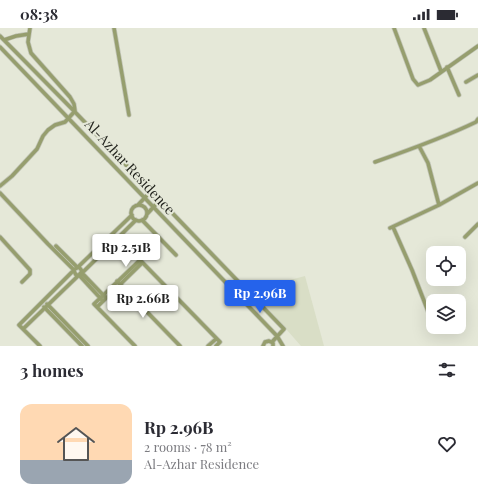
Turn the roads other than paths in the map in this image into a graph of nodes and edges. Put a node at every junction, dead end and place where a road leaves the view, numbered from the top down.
1 (30, 28) edge
2 (114, 28) edge
3 (394, 28) edge
4 (424, 28) edge
5 (28, 34) junction
6 (0, 36) edge
7 (4, 40) junction
8 (478, 46) edge
9 (0, 47) edge
10 (447, 67) junction
11 (441, 71) junction
12 (478, 75) edge
13 (466, 82) dead end
14 (459, 95) dead end
15 (75, 112) junction
16 (129, 115) dead end
17 (81, 118) junction
18 (69, 119) junction
19 (477, 122) edge
20 (74, 124) junction
21 (420, 146) junction
22 (375, 162) dead end
23 (478, 183) edge
24 (0, 186) edge
25 (151, 191) junction
26 (0, 192) edge
27 (144, 199) junction
28 (160, 200) junction
29 (138, 205) junction
30 (439, 205) junction
31 (153, 207) junction
32 (147, 214) junction
33 (132, 215) junction
34 (136, 220) junction
35 (142, 220) junction
36 (122, 224) junction
37 (478, 224) edge
38 (127, 229) junction
39 (0, 237) edge
40 (465, 237) dead end
41 (56, 246) dead end
42 (176, 255) dead end
43 (76, 269) junction
44 (80, 274) junction
45 (22, 282) dead end
46 (119, 283) junction
47 (103, 298) junction
48 (42, 302) junction
49 (47, 306) junction
50 (426, 306) edge
51 (23, 329) junction
52 (278, 336) junction
53 (216, 339) junction
54 (272, 344) edge
55 (39, 346) edge
56 (82, 346) edge
57 (88, 346) edge
58 (135, 346) edge
59 (180, 346) edge
60 (208, 346) edge
61 (216, 346) edge
62 (263, 346) edge
63 (283, 346) edge

1 - 5 street
2 - 16 street
3 - 11 street
4 - 11 street
5 - 7 street
5 - 15 street
6 - 7 street, Al-Azhar Residence
7 - 15 street, Al-Azhar Residence
8 - 10 street
9 - 18 street, Al-Azhar Residence
10 - 11 street
10 - 14 street
12 - 13 street
15 - 17 street, Al-Azhar Residence
15 - 18 street
17 - 20 street
17 - 25 street, Al-Azhar Residence
18 - 20 street, Al-Azhar Residence
18 - 24 street
19 - 21 street
20 - 27 street, Al-Azhar Residence
21 - 22 street
21 - 30 street
23 - 30 street
25 - 27 street
25 - 28 street, Al-Azhar Residence
26 - 43 street
27 - 29 street
27 - 31 street, Al-Azhar Residence
28 - 31 street
28 - 52 street, Al-Azhar Residence
29 - 32 street
29 - 33 street
30 - 50 street
31 - 32 street
31 - 52 street, Al-Azhar Residence
32 - 35 street
33 - 34 street
33 - 36 street
34 - 35 street
34 - 38 street
35 - 42 street
36 - 38 street
36 - 43 street
37 - 40 street
38 - 44 street
39 - 45 street
41 - 43 street
43 - 44 street
43 - 44 street
43 - 48 street
44 - 47 street
44 - 49 street
46 - 47 street
46 - 53 street
46 - 59 street
47 - 58 street
48 - 49 street
48 - 51 street
49 - 51 street
49 - 56 street
49 - 57 street
51 - 55 street
52 - 54 street
52 - 63 street, Al-Azhar Residence
53 - 60 street
53 - 61 street
54 - 62 street

